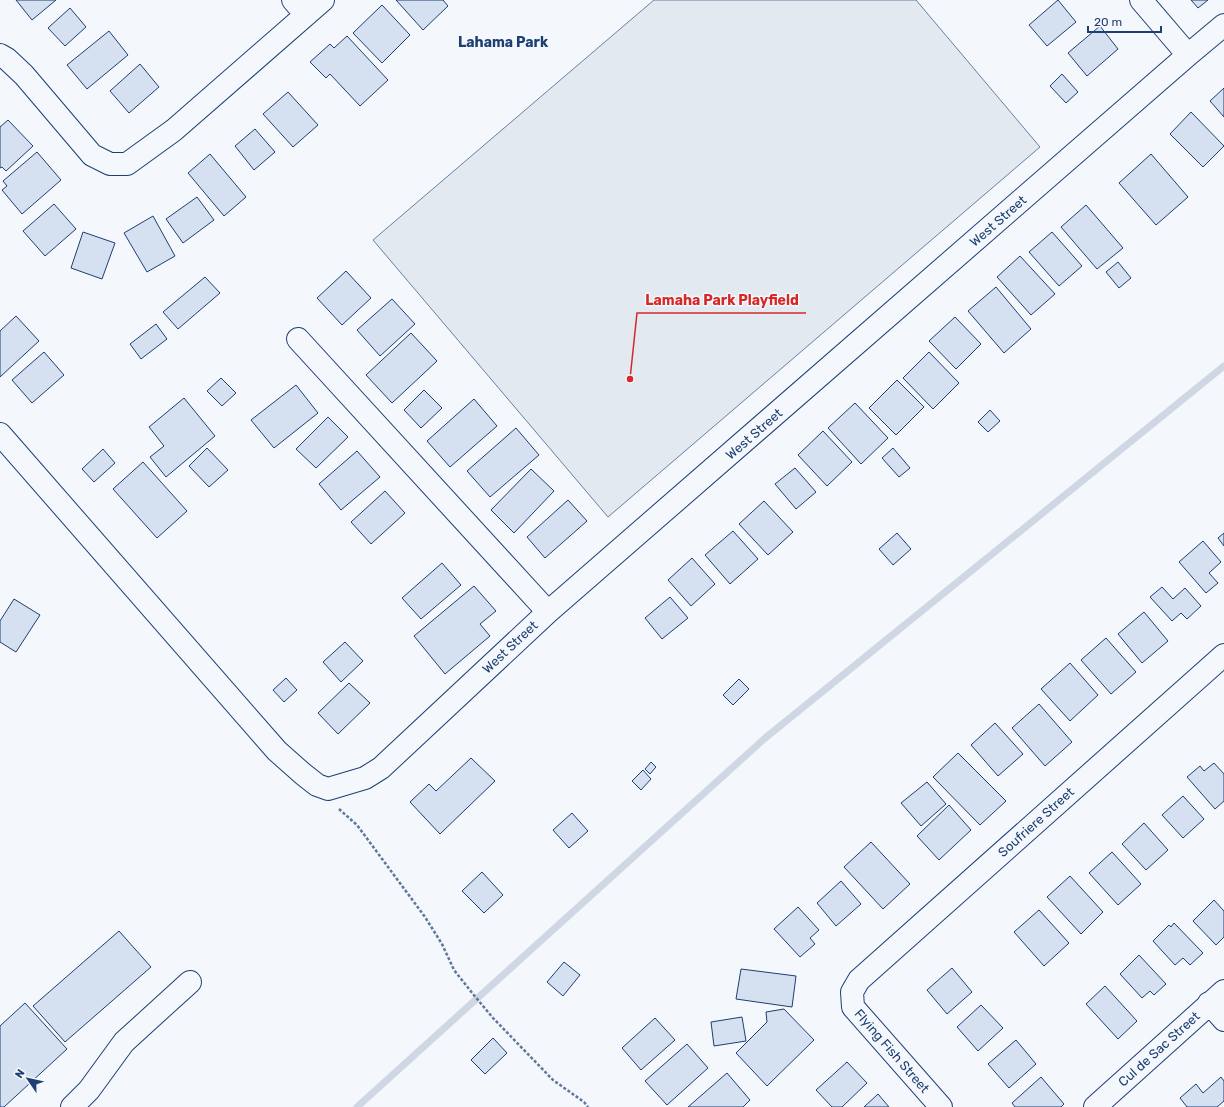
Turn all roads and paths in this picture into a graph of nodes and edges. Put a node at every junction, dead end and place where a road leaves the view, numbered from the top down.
1 (323, 0) edge
2 (1141, 0) edge
3 (300, 8) edge
4 (1224, 25) edge
5 (0, 55) edge
6 (1188, 55) junction
7 (298, 339) dead end
8 (0, 434) edge
9 (548, 612) junction
10 (1224, 655) edge
11 (328, 789) junction
12 (190, 982) dead end
13 (852, 992) joint
14 (1217, 997) edge
15 (1224, 1020) edge
16 (72, 1107) edge
17 (588, 1107) edge
18 (941, 1107) edge
19 (1095, 1107) edge

1 - 3 street
2 - 6 street
3 - 5 street
4 - 6 street, West Street
6 - 9 street, West Street
7 - 9 street
8 - 11 street
9 - 11 street, West Street
10 - 13 street, Soufriere Street
11 - 17 path
12 - 16 street
13 - 18 street, Flying Fish Street
14 - 15 street
14 - 19 street, Cul de Sac Street

